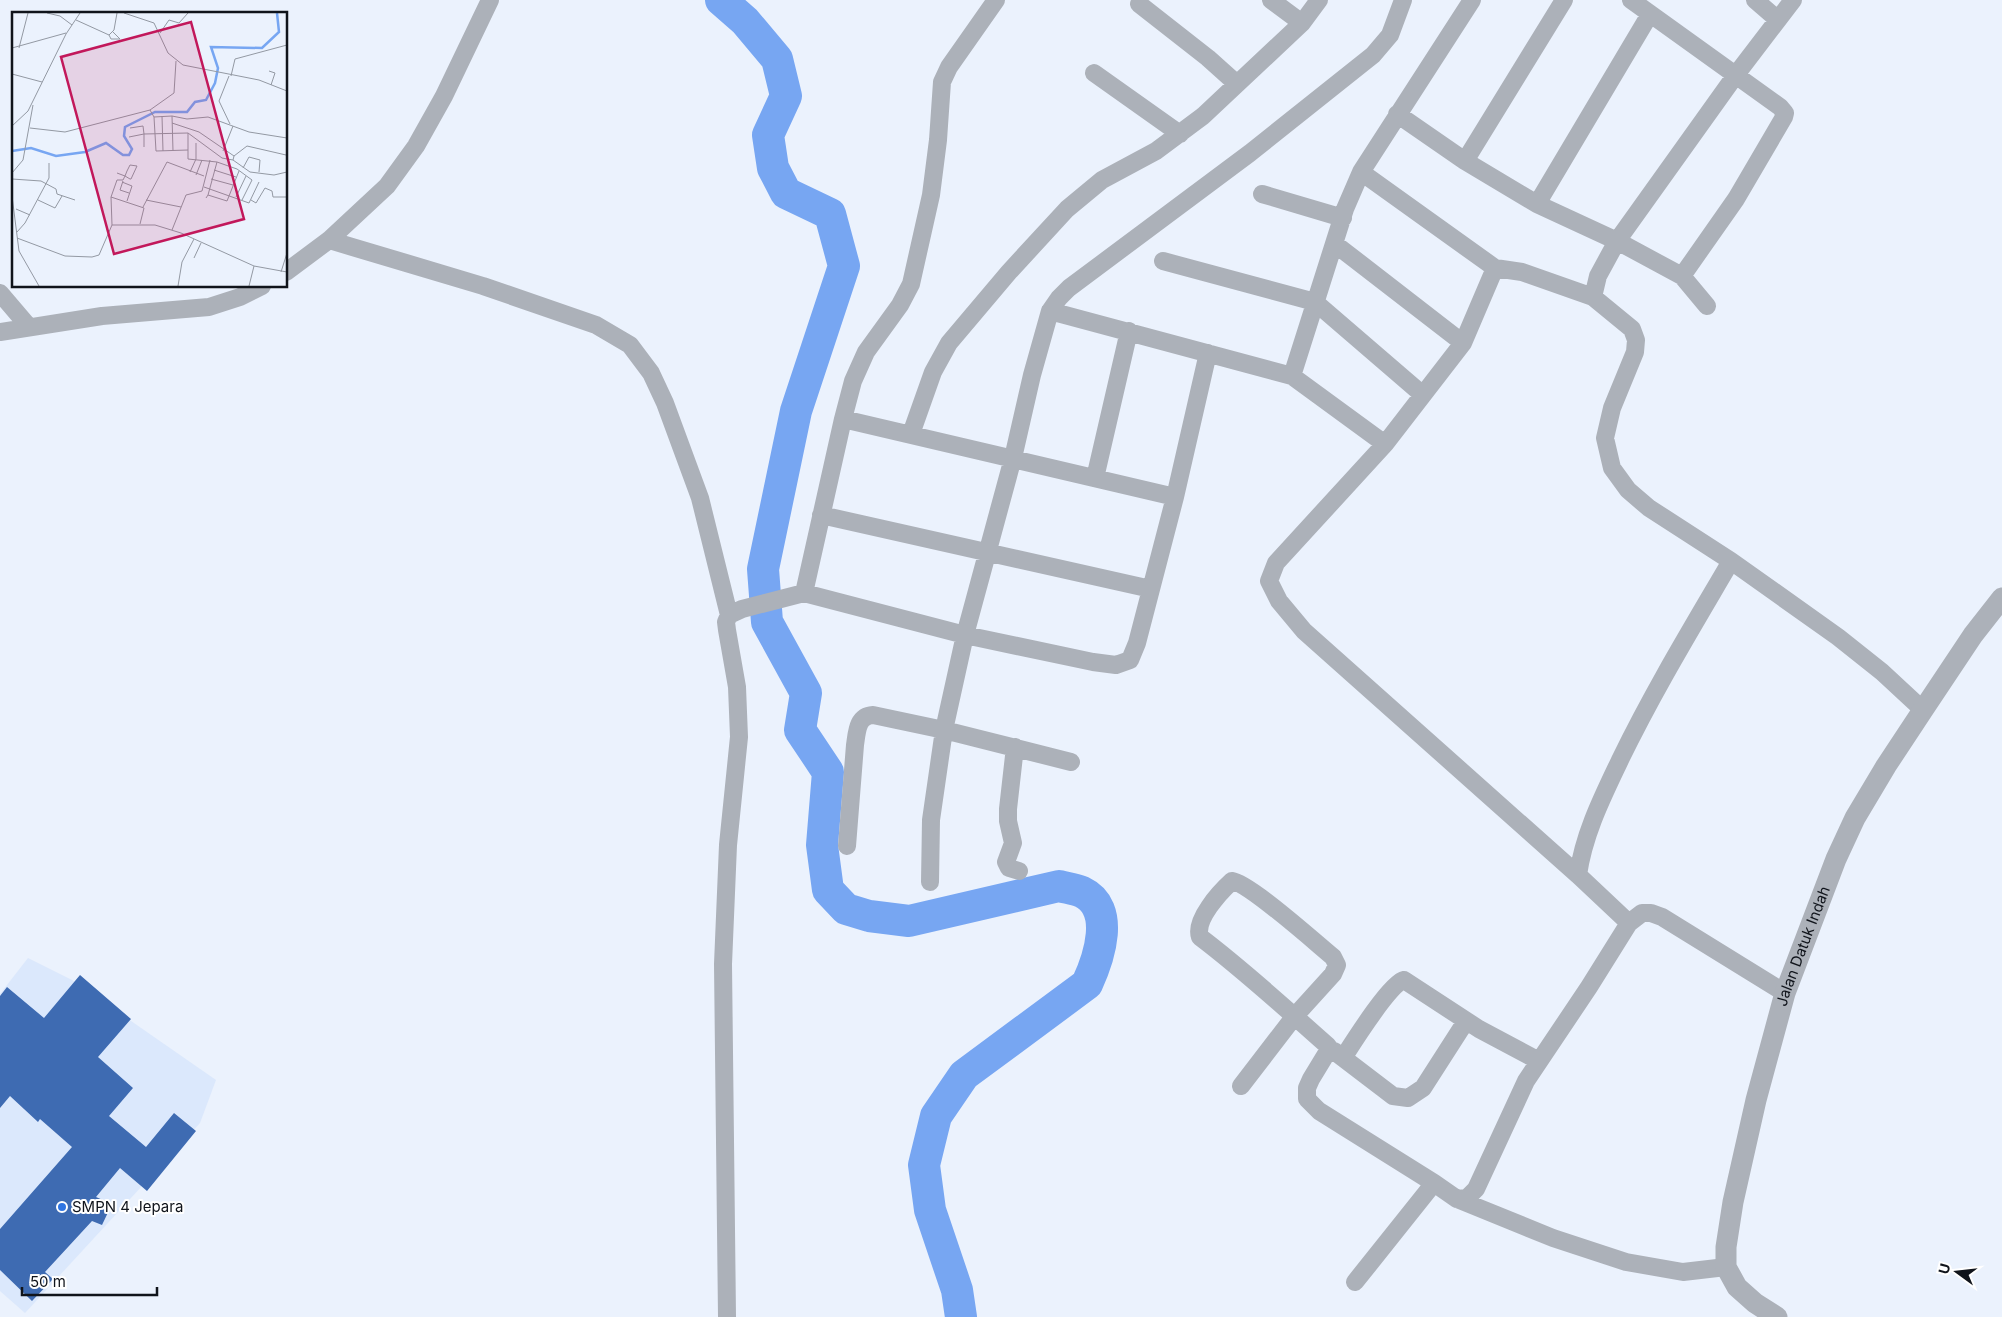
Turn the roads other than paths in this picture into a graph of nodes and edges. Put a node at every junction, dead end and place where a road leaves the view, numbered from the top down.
1 (490, 0) edge
2 (996, 0) edge
3 (1271, 0) edge
4 (1319, 0) edge
5 (1403, 0) edge
6 (1472, 0) edge
7 (1564, 0) edge
8 (1631, 0) edge
9 (1755, 0) edge
10 (1793, 0) edge
11 (1139, 4) dead end
12 (1650, 14) junction
13 (1777, 19) junction
14 (1302, 23) junction
15 (1094, 73) dead end
16 (1735, 76) junction
17 (1237, 84) junction
18 (1397, 114) junction
19 (1180, 134) junction
20 (1465, 160) junction
21 (1361, 172) junction
22 (1262, 194) dead end
23 (1537, 204) junction
24 (1343, 218) junction
25 (329, 240) junction
26 (1618, 241) junction
27 (1334, 244) junction
28 (1164, 261) dead end
29 (1495, 268) junction
30 (288, 271) edge
31 (1682, 276) junction
32 (258, 288) edge
33 (0, 293) edge
34 (1593, 297) junction
35 (1315, 302) junction
36 (1707, 306) dead end
37 (1050, 311) junction
38 (29, 326) junction
39 (1129, 331) junction
40 (0, 332) edge
41 (1463, 343) junction
42 (1208, 353) junction
43 (1292, 376) junction
44 (1423, 395) junction
45 (843, 419) junction
46 (911, 434) junction
47 (1385, 444) junction
48 (1013, 458) junction
49 (1095, 478) junction
50 (1174, 497) junction
51 (822, 515) junction
52 (987, 552) junction
53 (1731, 561) junction
54 (1151, 589) junction
55 (804, 593) junction
56 (2002, 598) edge
57 (736, 612) junction
58 (965, 635) junction
59 (1923, 710) junction
60 (944, 730) junction
61 (1015, 747) junction
62 (1071, 762) dead end
63 (847, 846) dead end
64 (1019, 871) dead end
65 (1578, 875) junction
66 (930, 882) dead end
67 (1628, 923) junction
68 (1785, 993) junction
69 (1294, 1017) junction
70 (1466, 1021) junction
71 (1328, 1046) junction
72 (1343, 1058) junction
73 (1539, 1061) junction
74 (1241, 1086) dead end
75 (1434, 1183) junction
76 (1457, 1199) junction
77 (1726, 1267) junction
78 (1355, 1282) dead end
79 (727, 1317) edge
80 (1777, 1317) edge

1 - 25 street
2 - 45 street
3 - 14 street
4 - 14 street
5 - 37 street
6 - 18 street
7 - 20 street
8 - 12 street
9 - 13 street
10 - 13 street
11 - 17 street
12 - 16 street
12 - 23 street
13 - 16 street
14 - 17 street
15 - 19 street
16 - 26 street
16 - 31 street
17 - 19 street
18 - 20 street
18 - 21 street
19 - 46 street
20 - 23 street
21 - 24 street
21 - 29 street
22 - 24 street
23 - 26 street
24 - 27 street
25 - 30 street
25 - 57 street
26 - 31 street
26 - 34 street
27 - 35 street
27 - 41 street
28 - 35 street
29 - 34 street
29 - 41 street
31 - 36 street
32 - 38 street
33 - 38 street
34 - 53 street
35 - 43 street
35 - 44 street
37 - 39 street
37 - 48 street
38 - 40 street
39 - 42 street
39 - 49 street
41 - 44 street
42 - 43 street
42 - 50 street
43 - 47 street
44 - 47 street
45 - 46 street
45 - 51 street
46 - 48 street
47 - 65 street
48 - 49 street
48 - 52 street
49 - 50 street
50 - 54 street
51 - 52 street
51 - 55 street
52 - 54 street
52 - 58 street
53 - 59 street
53 - 65 street
54 - 58 street
55 - 57 street
55 - 58 street
56 - 59 street, Jalan Datuk Indah
57 - 79 street
58 - 60 street
59 - 68 street, Jalan Datuk Indah
60 - 61 street
60 - 63 street
60 - 66 street
61 - 62 street
61 - 64 street
65 - 67 street
67 - 68 street
67 - 73 street
68 - 77 street, Jalan Datuk Indah
69 - 69 street
69 - 71 street
69 - 74 street
70 - 72 street
70 - 72 street
70 - 73 street
71 - 72 street
71 - 75 street
73 - 76 street
75 - 76 street
75 - 78 street
76 - 77 street
77 - 80 street

